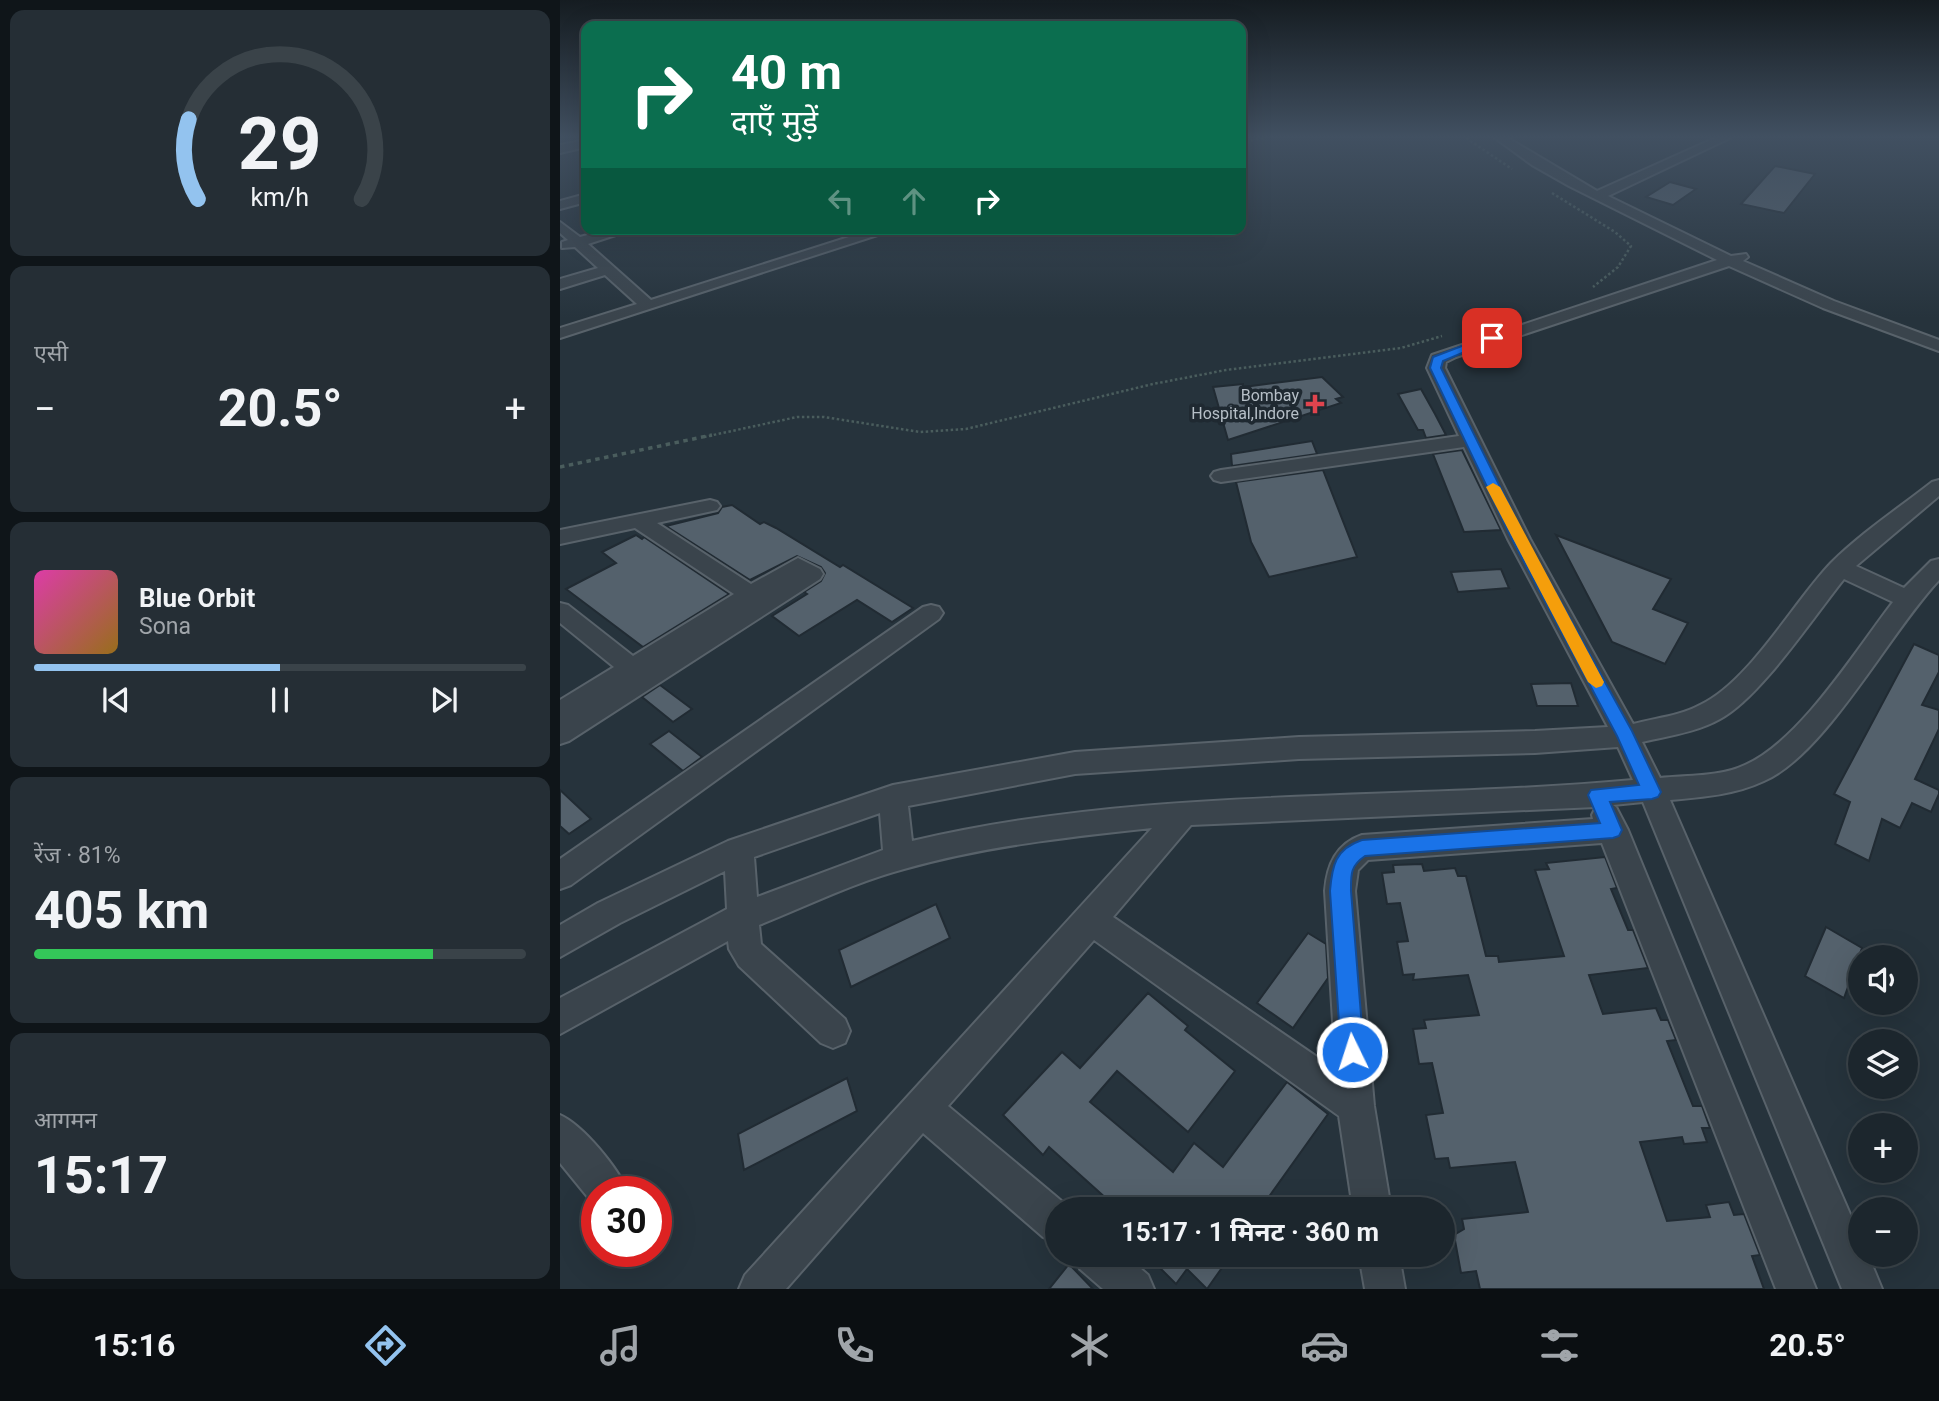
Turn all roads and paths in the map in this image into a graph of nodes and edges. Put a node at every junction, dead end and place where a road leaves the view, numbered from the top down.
1 (1559, 198) edge
2 (1609, 198) edge
3 (581, 199) edge
4 (560, 205) edge
5 (560, 226) edge
6 (605, 235) edge
7 (835, 235) edge
8 (873, 235) edge
9 (579, 242) junction
10 (849, 244) junction
11 (560, 247) edge
12 (1734, 259) junction
13 (610, 269) junction
14 (560, 284) edge
15 (1587, 292) dead end
16 (648, 306) junction
17 (1454, 332) dead end
18 (560, 333) edge
19 (1939, 336) edge
20 (1939, 346) edge
21 (1470, 440) junction
22 (560, 467) edge
23 (1221, 476) dead end
24 (1939, 486) edge
25 (709, 506) dead end
26 (639, 521) junction
27 (560, 537) edge
28 (1939, 566) edge
29 (1840, 568) junction
30 (750, 594) junction
31 (1907, 599) junction
32 (560, 611) edge
33 (931, 612) dead end
34 (632, 668) junction
35 (560, 713) edge
36 (560, 734) edge
37 (1626, 736) junction
38 (1652, 792) junction
39 (1598, 795) junction
40 (893, 797) junction
41 (1183, 813) junction
42 (1613, 830) junction
43 (739, 850) junction
44 (899, 857) junction
45 (560, 876) edge
46 (745, 916) junction
47 (1091, 920) junction
48 (560, 942) edge
49 (560, 1017) edge
50 (833, 1031) dead end
51 (1356, 1106) junction
52 (922, 1108) junction
53 (560, 1133) edge
54 (596, 1176) edge
55 (1370, 1197) edge
56 (1045, 1213) edge
57 (1108, 1267) edge
58 (1381, 1267) edge
59 (759, 1289) edge
60 (1134, 1289) edge
61 (1385, 1289) edge
62 (1796, 1289) edge
63 (1861, 1289) edge

1 - 15 path
2 - 12 street
3 - 4 street
5 - 9 street
6 - 9 street
7 - 10 street
8 - 10 street
9 - 11 street
9 - 13 street
10 - 16 street
12 - 19 street
12 - 20 street
12 - 21 street
13 - 14 street
13 - 16 street
16 - 18 street
17 - 22 path
21 - 23 street
21 - 37 street
24 - 29 street
25 - 26 street
26 - 27 street
26 - 30 street
28 - 31 street
29 - 31 street
29 - 37 street
30 - 34 street
30 - 36 street
31 - 38 street
32 - 34 street
33 - 45 street
34 - 35 street
37 - 38 street
37 - 40 street
38 - 39 street
38 - 63 street
39 - 41 street
39 - 42 street
40 - 43 street
40 - 44 street
41 - 44 street
41 - 47 street
42 - 51 street
42 - 62 street
43 - 46 street
43 - 48 street
44 - 46 street
46 - 49 street
46 - 50 street
47 - 51 street
47 - 52 street
51 - 55 street
52 - 56 street
52 - 59 street
53 - 54 street
57 - 60 street
58 - 61 street

